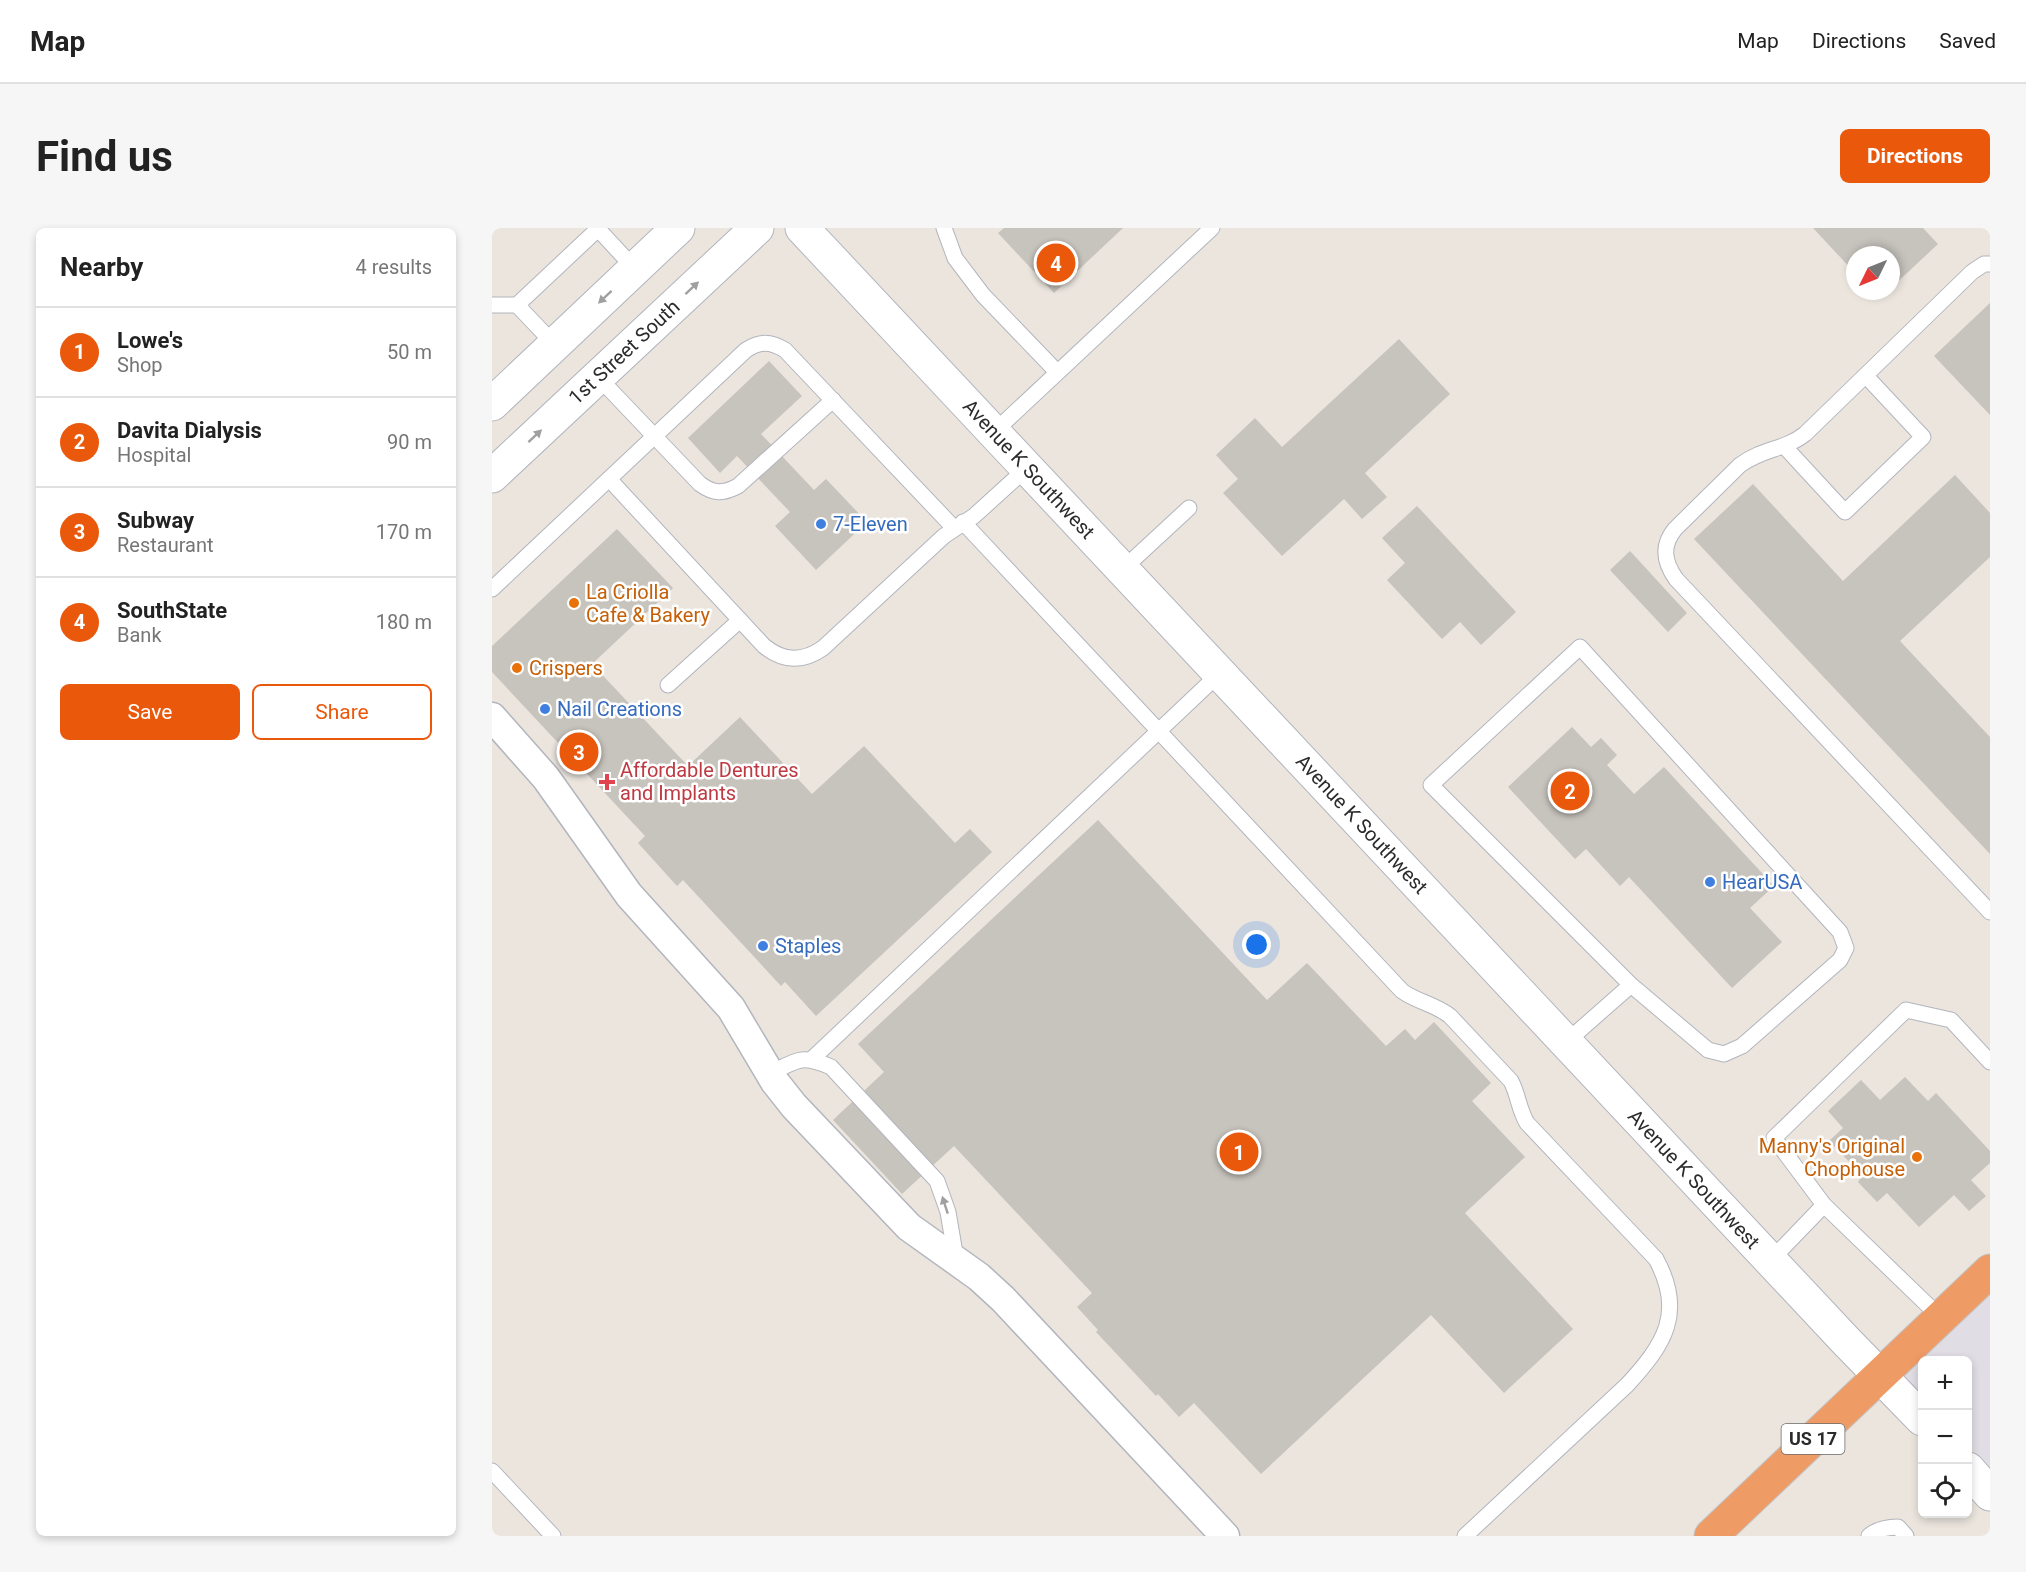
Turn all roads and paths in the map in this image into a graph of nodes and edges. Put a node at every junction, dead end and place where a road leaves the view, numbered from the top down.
1 (678, 228) edge
2 (757, 228) edge
3 (802, 228) edge
4 (944, 228) edge
5 (1212, 228) edge
6 (598, 229) edge
7 (1990, 264) edge
8 (635, 269) junction
9 (492, 305) edge
10 (517, 305) junction
11 (555, 345) junction
12 (1057, 372) junction
13 (1866, 376) junction
14 (598, 377) junction
15 (833, 400) junction
16 (492, 404) edge
17 (994, 432) junction
18 (655, 437) junction
19 (1784, 446) junction
20 (1028, 467) junction
21 (492, 476) edge
22 (609, 479) junction
23 (1188, 508) dead end
24 (958, 525) junction
25 (1123, 569) junction
26 (492, 588) edge
27 (740, 620) junction
28 (1220, 673) junction
29 (668, 685) dead end
30 (492, 717) edge
31 (1158, 731) junction
32 (1990, 912) edge
33 (1631, 985) junction
34 (1566, 1042) junction
35 (812, 1059) junction
36 (1990, 1062) edge
37 (770, 1073) junction
38 (1824, 1205) junction
39 (1770, 1261) junction
40 (957, 1262) junction
41 (1990, 1271) edge
42 (1941, 1318) junction
43 (1880, 1375) junction
44 (1918, 1414) edge
45 (492, 1471) edge
46 (1972, 1474) edge
47 (1990, 1494) edge
48 (553, 1536) edge
49 (1225, 1536) edge
50 (1465, 1536) edge
51 (1711, 1536) edge
52 (1869, 1536) edge
53 (1906, 1536) edge

1 - 8 street
14 -> 2 street, 1st Street South
3 - 17 street, Avenue K Southwest
4 - 12 lane
5 - 12 lane
6 - 8 lane
6 - 10 lane
7 - 13 lane
8 -> 11 street
9 - 10 lane
10 - 11 lane
11 - 16 street
12 - 17 lane
13 - 19 lane
13 - 19 lane
14 - 18 lane
21 -> 14 street, 1st Street South
15 - 18 lane
15 - 18 lane
15 - 24 lane
17 - 20 street, Avenue K Southwest
18 - 22 lane
19 - 32 lane
20 - 24 lane
20 - 25 street, Avenue K Southwest
22 - 26 lane
22 - 27 lane
23 - 25 lane
24 - 27 lane
24 - 31 lane
25 - 28 street, Avenue K Southwest
27 - 29 lane
28 - 31 lane
28 - 34 street, Avenue K Southwest
30 - 37 street
31 - 35 lane
31 - 50 lane
33 - 33 lane
33 - 34 lane
34 - 39 street, Avenue K Southwest
35 - 37 lane
40 -> 35 lane
36 - 38 lane
37 - 40 street
38 - 39 lane
38 - 42 lane
39 - 43 street, Avenue K Southwest
40 - 49 street
41 - 42 highway, US 17
42 - 43 highway, US 17
43 - 44 street, Avenue K Southwest
43 - 51 highway, US 17
45 - 48 lane
46 - 47 street
52 - 53 lane

